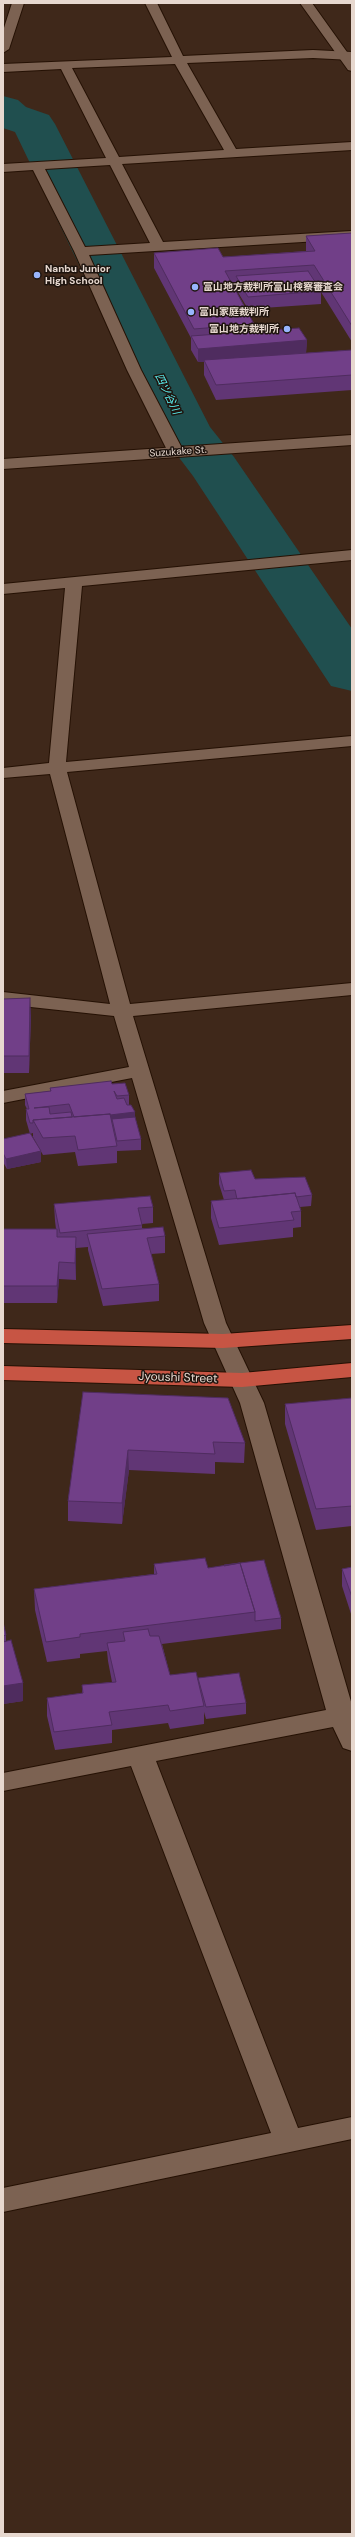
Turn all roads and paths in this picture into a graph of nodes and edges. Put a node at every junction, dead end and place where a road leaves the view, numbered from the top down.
1 (18, 3) edge
2 (151, 3) edge
3 (306, 3) edge
4 (3, 48) edge
5 (348, 56) edge
6 (179, 60) junction
7 (4, 66) edge
8 (65, 66) junction
9 (352, 67) edge
10 (352, 146) edge
11 (232, 153) junction
12 (114, 160) junction
13 (37, 166) junction
14 (3, 168) edge
15 (352, 235) edge
16 (159, 247) junction
17 (80, 251) junction
18 (352, 440) edge
19 (176, 452) junction
20 (3, 464) edge
21 (352, 556) edge
22 (74, 583) junction
23 (3, 589) edge
24 (352, 740) edge
25 (57, 768) junction
26 (3, 773) edge
27 (352, 989) edge
28 (3, 998) edge
29 (122, 1011) junction
30 (139, 1071) junction
31 (3, 1098) edge
32 (352, 1332) edge
33 (3, 1336) edge
34 (223, 1341) junction
35 (352, 1370) edge
36 (3, 1373) edge
37 (242, 1380) junction
38 (347, 1715) edge
39 (352, 1742) edge
40 (140, 1755) junction
41 (3, 1782) edge
42 (352, 2128) edge
43 (289, 2141) junction
44 (3, 2200) edge

1 - 4 street
2 - 6 street
3 - 5 street
5 - 6 street
5 - 9 street
6 - 8 street
6 - 11 street
7 - 8 street
8 - 12 street
10 - 11 street
11 - 12 street
12 - 13 street
12 - 16 street
13 - 14 street
13 - 17 street
15 - 16 street
16 - 17 street
17 - 19 street
18 - 19 street, Suzukake St.
19 - 20 street, Suzukake St.
21 - 22 street
22 - 23 street
22 - 25 street
24 - 25 street
25 - 26 street
25 - 29 street
27 - 29 street
28 - 29 street
29 - 30 street
30 - 31 street
30 - 34 street
32 - 34 highway
33 - 34 highway
34 - 37 street
35 - 37 highway, Jyoushi Street
36 - 37 highway, Jyoushi Street
37 - 38 street
38 - 39 street
38 - 40 street
40 - 41 street
40 - 43 street
42 - 43 street
43 - 44 street

